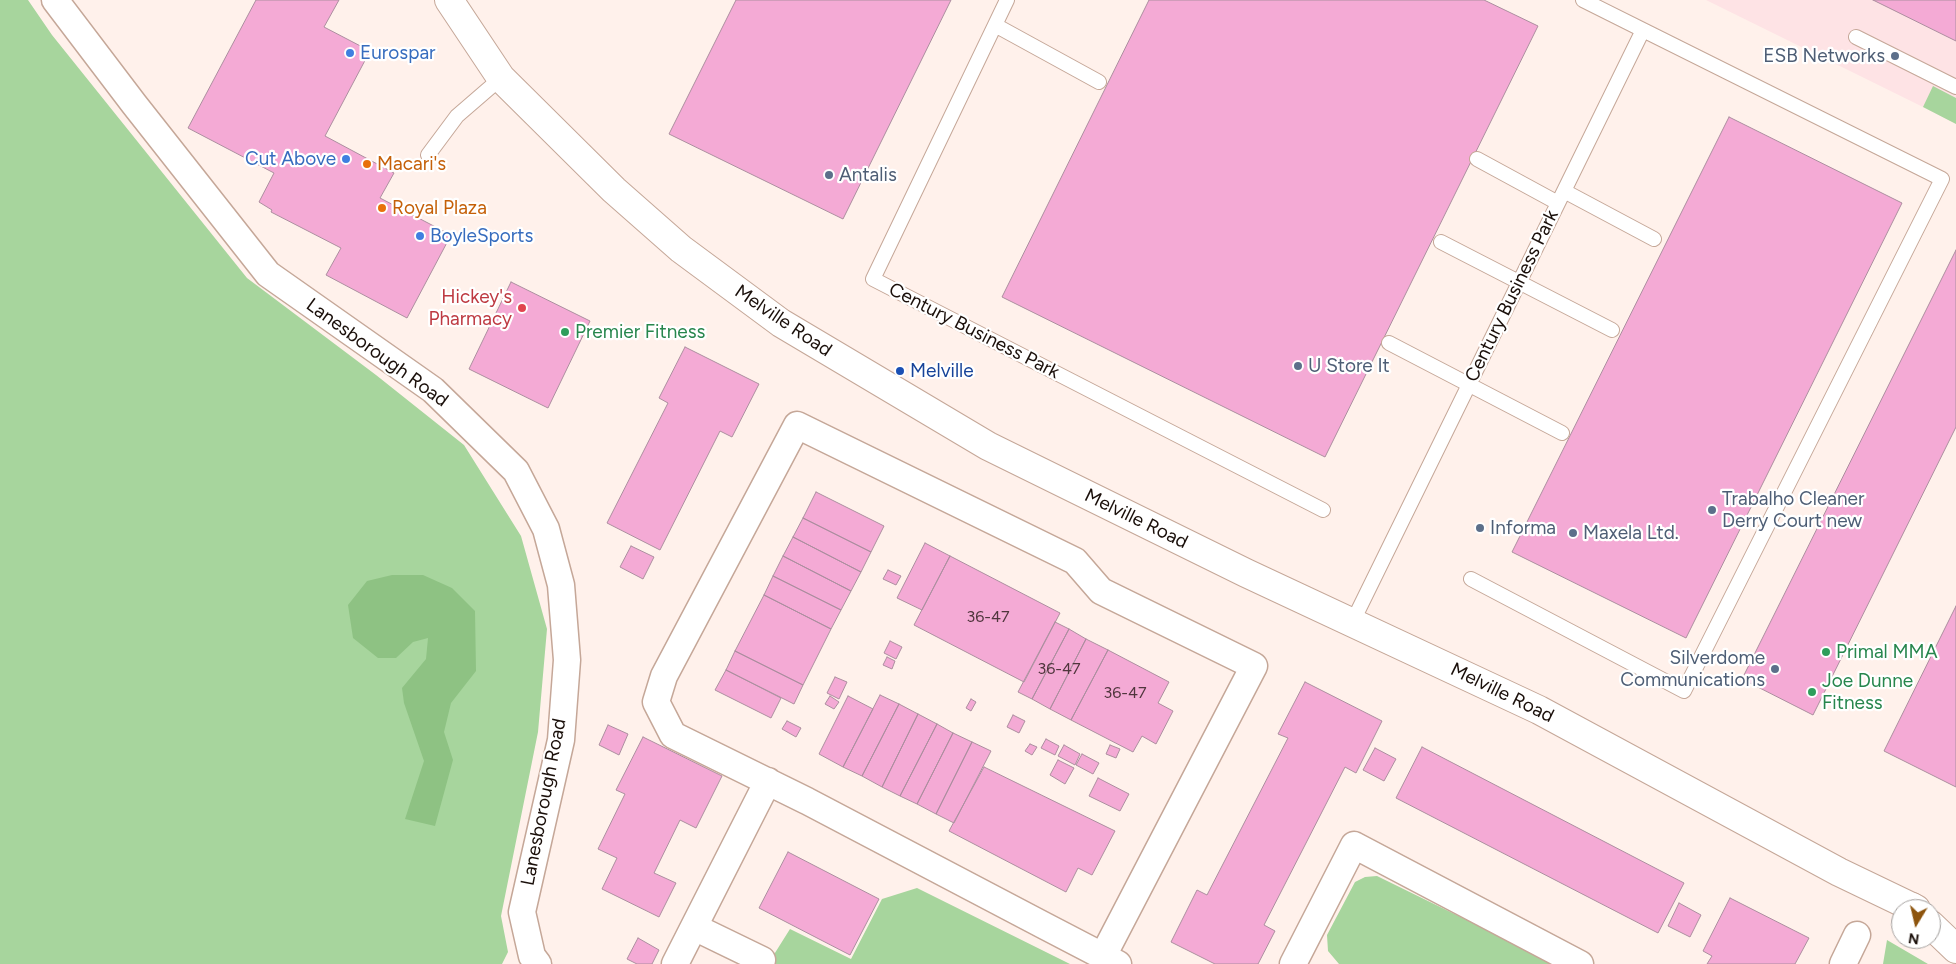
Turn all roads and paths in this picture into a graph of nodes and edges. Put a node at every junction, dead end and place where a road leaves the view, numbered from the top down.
1 (55, 0) edge
2 (449, 0) edge
3 (1007, 0) edge
4 (1583, 0) edge
5 (995, 25) junction
6 (1643, 30) junction
7 (1856, 37) dead end
8 (501, 78) junction
9 (1099, 82) dead end
10 (1956, 87) edge
11 (428, 155) dead end
12 (1477, 159) dead end
13 (1561, 197) junction
14 (1654, 239) dead end
15 (1441, 242) dead end
16 (1519, 282) junction
17 (1612, 330) dead end
18 (1389, 343) dead end
19 (1469, 384) junction
20 (1562, 433) dead end
21 (1323, 510) dead end
22 (1471, 579) dead end
23 (1352, 622) junction
24 (768, 782) junction
25 (1893, 899) edge
26 (1941, 922) edge
27 (694, 927) junction
28 (1956, 928) edge
29 (1941, 934) edge
30 (1857, 935) dead end
31 (1956, 949) edge
32 (762, 960) dead end
33 (1111, 960) edge
34 (1294, 963) edge
35 (538, 964) edge
36 (676, 964) edge
37 (1580, 964) edge
38 (1843, 964) edge

1 - 35 street, Lanesborough Road
2 - 8 street, Melville Road
3 - 5 lane, Century Business Park
4 - 6 lane
5 - 9 lane
5 - 21 lane, Century Business Park
6 - 13 lane, Century Business Park
6 - 22 lane
7 - 10 lane
8 - 11 lane
8 - 23 street, Melville Road
12 - 13 lane
13 - 14 lane
13 - 16 lane, Century Business Park
15 - 16 lane
16 - 17 lane
16 - 19 lane, Century Business Park
18 - 19 lane
19 - 20 lane
19 - 23 lane, Century Business Park
23 - 25 street, Melville Road
24 - 27 street
24 - 33 street
24 - 33 street
26 - 28 street, Melville Road
27 - 32 street
27 - 36 street
29 - 31 street
30 - 38 street
34 - 37 street

